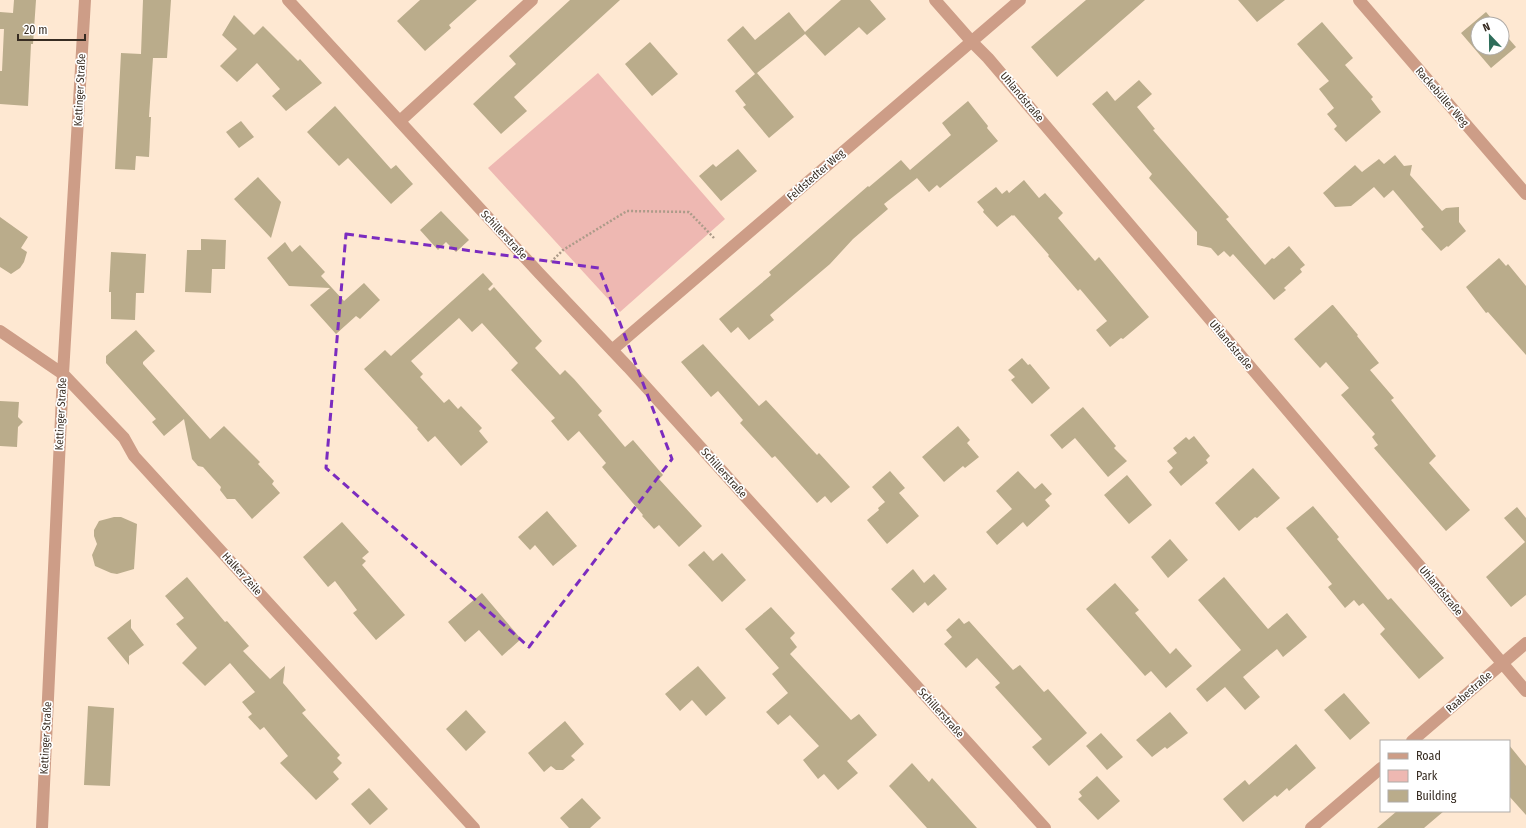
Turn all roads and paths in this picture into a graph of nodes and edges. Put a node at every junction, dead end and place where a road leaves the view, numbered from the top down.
1 (85, 0) edge
2 (288, 0) edge
3 (532, 0) edge
4 (935, 0) edge
5 (1020, 0) edge
6 (1359, 0) edge
7 (972, 42) junction
8 (400, 121) junction
9 (1526, 194) edge
10 (714, 238) dead end
11 (539, 273) junction
12 (0, 331) edge
13 (612, 350) junction
14 (63, 374) junction
15 (1526, 643) edge
16 (1502, 663) junction
17 (1526, 691) edge
18 (1413, 740) edge
19 (1380, 769) edge
20 (42, 828) edge
21 (474, 828) edge
22 (1045, 828) edge
23 (1311, 828) edge

1 - 14 street, Kettinger Straße
2 - 8 street, Schillerstraße
3 - 8 street
4 - 7 street, Uhlandstraße
5 - 7 street, Feldstedter Weg
6 - 9 street, Rackebüller Weg
7 - 13 street, Feldstedter Weg
7 - 16 street, Uhlandstraße
8 - 11 street, Schillerstraße
10 - 11 path
11 - 13 street, Schillerstraße
12 - 14 street, Halker Zeile
13 - 22 street, Schillerstraße
14 - 20 street, Kettinger Straße
14 - 21 street, Halker Zeile
15 - 16 street, Raabestraße
16 - 17 street, Uhlandstraße
16 - 18 street, Raabestraße
19 - 23 street

